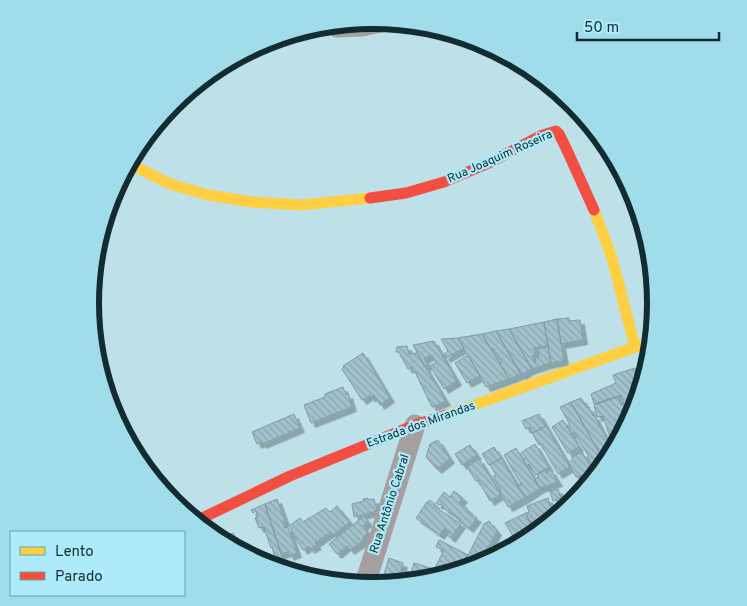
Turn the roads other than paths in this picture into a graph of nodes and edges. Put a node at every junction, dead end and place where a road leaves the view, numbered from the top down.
1 (136, 167) edge
2 (644, 344) edge
3 (635, 347) junction
4 (415, 425) junction
5 (203, 518) edge
6 (367, 577) edge

1 - 3 street, Rua Joaquim Roseira
2 - 3 street, Estrada dos Mirandas
3 - 4 street, Estrada dos Mirandas
4 - 5 street, Estrada dos Mirandas
4 - 6 street, Rua Antônio Cabral

